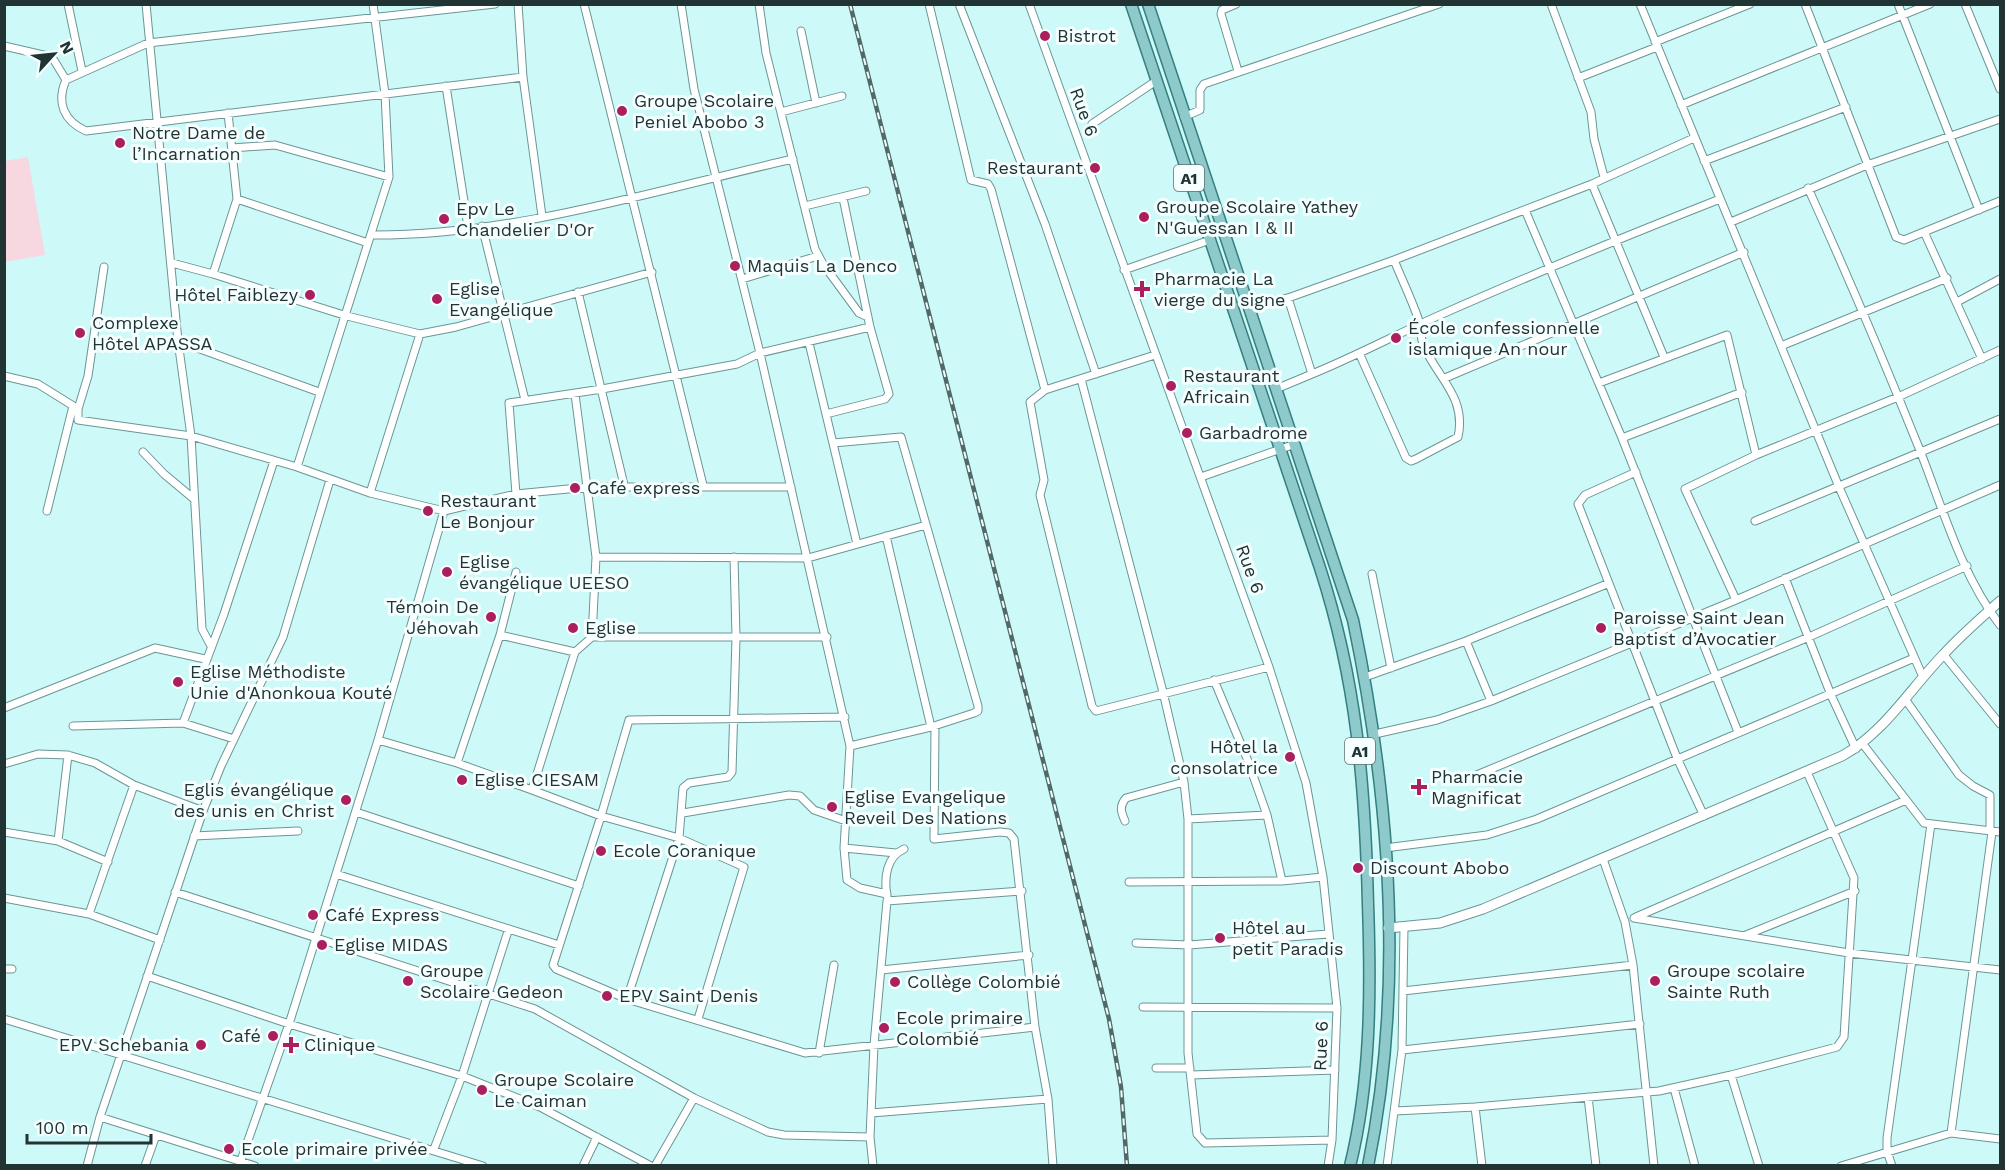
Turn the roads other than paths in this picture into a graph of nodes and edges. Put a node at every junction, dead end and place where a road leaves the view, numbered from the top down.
1 (68, 4) edge
2 (146, 4) edge
3 (374, 4) edge
4 (495, 4) edge
5 (518, 4) edge
6 (584, 4) edge
7 (681, 4) edge
8 (759, 4) edge
9 (929, 4) edge
10 (959, 4) edge
11 (1029, 4) edge
12 (1131, 4) edge
13 (1148, 4) edge
14 (1236, 4) edge
15 (1439, 4) edge
16 (1551, 4) edge
17 (1640, 4) edge
18 (1750, 4) edge
19 (1805, 4) edge
20 (1898, 4) edge
21 (1930, 4) edge
22 (1965, 4) edge
23 (1902, 16) junction
24 (375, 19) junction
25 (801, 31) dead end
26 (148, 43) junction
27 (1656, 44) junction
28 (4, 46) edge
29 (1823, 48) junction
30 (82, 71) junction
31 (1238, 71) junction
32 (523, 77) junction
33 (1578, 78) junction
34 (66, 80) junction
35 (1156, 81) junction
36 (446, 86) junction
37 (2001, 89) edge
38 (385, 93) junction
39 (842, 96) dead end
40 (816, 103) junction
41 (1681, 105) junction
42 (1846, 107) junction
43 (781, 112) junction
44 (228, 113) junction
45 (1184, 117) junction
46 (2001, 119) edge
47 (158, 122) junction
48 (1092, 124) dead end
49 (1949, 135) junction
50 (1694, 138) junction
51 (232, 148) junction
52 (793, 159) junction
53 (1704, 161) junction
54 (1868, 165) junction
55 (389, 177) junction
56 (715, 177) junction
57 (1604, 177) junction
58 (1592, 184) junction
59 (1808, 188) junction
60 (866, 191) dead end
61 (633, 196) junction
62 (843, 198) junction
63 (237, 199) junction
64 (1720, 199) junction
65 (2001, 201) edge
66 (805, 206) junction
67 (1525, 210) junction
68 (1979, 210) junction
69 (542, 216) junction
70 (1731, 222) junction
71 (482, 226) junction
72 (468, 227) junction
73 (1925, 234) junction
74 (371, 235) junction
75 (1210, 240) junction
76 (1615, 241) junction
77 (368, 243) junction
78 (1744, 252) junction
79 (818, 256) junction
80 (1394, 260) junction
81 (171, 264) junction
82 (1550, 266) junction
83 (104, 267) dead end
84 (1124, 270) junction
85 (652, 272) junction
86 (213, 274) junction
87 (1947, 278) junction
88 (742, 279) junction
89 (2001, 279) edge
90 (578, 292) junction
91 (1640, 297) junction
92 (1288, 298) junction
93 (1957, 302) junction
94 (1248, 306) junction
95 (1864, 312) junction
96 (502, 313) junction
97 (346, 316) junction
98 (868, 317) junction
99 (1420, 323) junction
100 (1574, 324) junction
101 (870, 327) junction
102 (420, 334) junction
103 (178, 341) junction
104 (809, 343) junction
105 (1781, 346) junction
106 (2001, 350) edge
107 (760, 354) junction
108 (1155, 355) junction
109 (1360, 355) junction
110 (1664, 357) junction
111 (1982, 359) junction
112 (1096, 374) junction
113 (1311, 374) junction
114 (675, 375) junction
115 (4, 376) edge
116 (1445, 378) junction
117 (1081, 379) junction
118 (1599, 383) junction
119 (602, 389) junction
120 (1276, 389) junction
121 (1046, 390) junction
122 (319, 392) junction
123 (1742, 392) junction
124 (576, 394) junction
125 (1898, 397) junction
126 (525, 400) junction
127 (76, 407) junction
128 (826, 414) junction
129 (2001, 419) edge
130 (1817, 431) junction
131 (190, 436) junction
132 (1622, 438) junction
133 (833, 443) junction
134 (1295, 444) junction
135 (1281, 449) junction
136 (1920, 451) junction
137 (142, 452) dead end
138 (1756, 455) junction
139 (274, 461) junction
140 (297, 467) junction
141 (1636, 472) junction
142 (1201, 477) junction
143 (330, 480) junction
144 (624, 485) junction
145 (703, 485) junction
146 (2001, 485) edge
147 (589, 487) junction
148 (791, 487) junction
149 (1839, 487) junction
150 (370, 493) junction
151 (516, 494) junction
152 (194, 499) junction
153 (1943, 510) junction
154 (47, 511) dead end
155 (444, 511) junction
156 (1755, 521) dead end
157 (926, 525) junction
158 (886, 536) junction
159 (857, 544) junction
160 (1865, 544) junction
161 (596, 557) junction
162 (734, 557) junction
163 (808, 558) junction
164 (1967, 566) junction
165 (516, 572) dead end
166 (1372, 574) dead end
167 (1785, 578) junction
168 (1607, 584) junction
169 (1736, 600) junction
170 (1890, 600) junction
171 (2001, 601) edge
172 (1989, 611) junction
173 (1693, 617) junction
174 (2001, 625) edge
175 (500, 636) junction
176 (592, 637) junction
177 (827, 637) junction
178 (1809, 637) junction
179 (736, 638) junction
180 (1466, 641) junction
181 (1632, 642) junction
182 (211, 645) junction
183 (575, 652) junction
184 (1943, 654) junction
185 (1914, 658) junction
186 (205, 659) junction
187 (1269, 667) junction
188 (1391, 668) junction
189 (1716, 675) junction
190 (1365, 677) junction
191 (1923, 677) junction
192 (1215, 680) junction
193 (1163, 692) junction
194 (1831, 694) junction
195 (1655, 699) junction
196 (1905, 699) junction
197 (1491, 701) junction
198 (4, 708) edge
199 (733, 717) junction
200 (845, 717) junction
201 (183, 723) junction
202 (2001, 724) edge
203 (73, 726) dead end
204 (933, 727) junction
205 (1738, 732) junction
206 (1375, 734) junction
207 (234, 739) junction
208 (378, 740) junction
209 (850, 746) junction
210 (1859, 746) junction
211 (68, 755) junction
212 (1677, 758) junction
213 (457, 763) junction
214 (4, 764) edge
215 (1806, 772) junction
216 (1467, 779) dead end
217 (1184, 782) junction
218 (134, 785) junction
219 (532, 790) junction
220 (1906, 800) junction
221 (203, 811) junction
222 (356, 812) junction
223 (683, 813) junction
224 (1267, 815) junction
225 (601, 816) junction
226 (1704, 816) junction
227 (1188, 819) junction
228 (846, 821) junction
229 (1125, 821) dead end
230 (1931, 824) junction
231 (298, 831) dead end
232 (4, 832) edge
233 (1834, 832) junction
234 (1991, 832) junction
235 (2001, 832) edge
236 (194, 836) junction
237 (679, 838) junction
238 (58, 841) junction
239 (844, 848) junction
240 (1384, 848) junction
241 (904, 849) dead end
242 (896, 853) junction
243 (1604, 860) junction
244 (108, 862) junction
245 (336, 874) junction
246 (1323, 877) junction
247 (1282, 881) junction
248 (1130, 882) dead end
249 (1187, 883) junction
250 (579, 886) junction
251 (175, 891) junction
252 (1022, 891) junction
253 (1855, 891) junction
254 (4, 898) edge
255 (887, 898) junction
256 (89, 914) junction
257 (1634, 918) junction
258 (1625, 922) junction
259 (1404, 927) junction
260 (1388, 928) junction
261 (508, 931) junction
262 (1328, 934) junction
263 (316, 935) junction
264 (1746, 935) junction
265 (160, 940) junction
266 (1136, 943) dead end
267 (559, 945) junction
268 (1189, 945) junction
269 (1850, 953) junction
270 (1029, 955) junction
271 (1911, 960) junction
272 (834, 965) dead end
273 (1633, 965) junction
274 (1974, 967) junction
275 (881, 970) junction
276 (2001, 970) edge
277 (147, 976) junction
278 (1402, 991) junction
279 (487, 992) junction
280 (627, 999) junction
281 (1143, 1007) dead end
282 (1190, 1007) junction
283 (1337, 1008) junction
284 (4, 1019) edge
285 (698, 1019) junction
286 (289, 1024) junction
287 (1640, 1024) junction
288 (1035, 1027) junction
289 (874, 1045) junction
290 (1402, 1050) junction
291 (819, 1053) junction
292 (122, 1054) junction
293 (1156, 1068) dead end
294 (1335, 1070) junction
295 (1190, 1071) junction
296 (1731, 1075) junction
297 (462, 1076) junction
298 (1674, 1088) junction
299 (1646, 1092) junction
300 (1588, 1097) junction
301 (694, 1098) junction
302 (261, 1099) junction
303 (1048, 1099) junction
304 (1475, 1107) junction
305 (1395, 1111) junction
306 (871, 1113) junction
307 (100, 1117) junction
308 (1951, 1133) junction
309 (156, 1135) junction
310 (597, 1137) junction
311 (870, 1137) junction
312 (2001, 1138) edge
313 (1332, 1140) junction
314 (434, 1149) junction
315 (1887, 1151) junction
316 (240, 1163) edge
317 (87, 1166) edge
318 (145, 1166) edge
319 (255, 1166) edge
320 (483, 1166) edge
321 (583, 1166) edge
322 (653, 1166) edge
323 (873, 1166) edge
324 (1053, 1166) edge
325 (1328, 1166) edge
326 (1350, 1166) edge
327 (1368, 1166) edge
328 (1388, 1166) edge
329 (1482, 1166) edge
330 (1596, 1166) edge
331 (1654, 1166) edge
332 (1695, 1166) edge
333 (1759, 1166) edge
334 (1841, 1166) edge
335 (1892, 1166) edge

1 - 30 street
2 - 26 street
3 - 24 street
4 - 24 street
5 - 32 street
6 - 61 street
7 - 56 street
8 - 43 street
9 - 121 street
10 - 112 street
11 - 84 street, Rue 6
12 - 35 main road, A1
13 - 45 main road, A1
14 - 31 street
15 - 31 street
16 - 33 street
17 - 27 street
18 - 27 street
19 - 29 street
20 - 23 street
21 - 23 street
22 - 37 street
23 - 29 street
23 - 49 street
24 - 26 street
24 - 38 street
25 - 40 street
26 - 30 street
26 - 47 street
27 - 33 street
27 - 41 street
28 - 34 street
29 - 41 street
29 - 42 street
30 - 34 street
31 - 45 street
32 - 36 street
32 - 69 street
33 - 57 street
34 - 47 street
35 - 48 street
35 - 75 main road, A1
36 - 38 street
36 - 72 street
38 - 44 street
38 - 55 street
39 - 40 street
40 - 43 street
41 - 50 street
42 - 53 street
42 - 54 street
43 - 52 street
44 - 47 street
44 - 51 street
45 - 94 main road, A1
46 - 49 street
47 - 81 street
49 - 54 street
49 - 68 street
50 - 53 street
50 - 57 street
51 - 55 street
51 - 63 street
52 - 56 street
52 - 66 street
53 - 64 street
54 - 59 street
54 - 73 street
55 - 74 street
56 - 61 street
56 - 88 street
57 - 58 street
58 - 67 street
58 - 76 street
59 - 70 street
59 - 95 street
60 - 62 street
61 - 69 street
61 - 85 street
62 - 66 street
62 - 98 street
63 - 77 street
63 - 86 street
64 - 70 street
64 - 76 street
65 - 68 street
66 - 79 street
67 - 80 street
67 - 82 street
68 - 73 street
69 - 71 street
70 - 78 street
71 - 72 street
71 - 96 street
72 - 74 street
73 - 87 street
74 - 77 street
75 - 84 street
75 - 135 main road, A1
76 - 82 street
76 - 91 street
77 - 97 street
78 - 91 street
78 - 105 street
79 - 88 street
79 - 98 street
80 - 92 street
80 - 99 street
81 - 86 street
81 - 103 street
82 - 99 street
82 - 100 street
83 - 127 street
84 - 108 street, Rue 6
85 - 90 street
85 - 114 street
86 - 97 street
87 - 93 street
87 - 95 street
88 - 107 street
89 - 93 street
90 - 96 street
90 - 119 street
91 - 100 street
91 - 110 street
92 - 94 street
92 - 113 street
93 - 111 street
94 - 120 main road, A1
95 - 105 street
95 - 125 street
96 - 102 street
96 - 126 street
97 - 102 street
97 - 122 street
98 - 101 street
99 - 109 street
99 - 116 street
100 - 116 street
100 - 118 street
101 - 104 street
101 - 128 street
102 - 150 street
103 - 122 street
103 - 131 street
104 - 107 street
104 - 128 street
105 - 130 street
106 - 111 street
107 - 114 street
107 - 148 street
108 - 112 street
108 - 142 street, Rue 6
109 - 113 street
109 - 116 street
110 - 118 street
110 - 123 street
111 - 125 street
112 - 117 street
113 - 120 street
114 - 119 street
114 - 145 street
115 - 127 street
117 - 121 street
117 - 193 street
118 - 132 street
119 - 124 street
119 - 144 street
120 - 134 main road, A1
121 - 193 street
122 - 140 street
123 - 132 street
123 - 138 street
124 - 126 street
124 - 147 street
125 - 130 street
125 - 136 street
126 - 151 street
127 - 131 street
127 - 154 street
128 - 133 street
129 - 136 street
130 - 138 street
130 - 149 street
131 - 139 street
131 - 152 street
132 - 141 street
133 - 157 street
133 - 159 street
134 - 135 street
134 - 190 main road, A1
135 - 142 street
135 - 326 main road, A1
136 - 149 street
136 - 153 street
137 - 152 street
138 - 169 street
139 - 140 street
139 - 182 street
140 - 143 street
141 - 168 street
141 - 173 street
142 - 187 street, Rue 6
143 - 150 street
143 - 207 street
144 - 145 street
144 - 147 street
145 - 148 street
146 - 153 street
147 - 151 street
147 - 161 street
148 - 163 street
149 - 156 street
149 - 160 street
150 - 155 street
151 - 155 street
152 - 182 street
153 - 160 street
153 - 164 street
155 - 208 street
157 - 158 street
157 - 204 street
158 - 159 street
158 - 204 street
159 - 163 street
160 - 167 street
160 - 170 street
161 - 162 street
161 - 176 street
162 - 163 street
162 - 179 street
163 - 177 street
164 - 170 street
164 - 172 street
165 - 175 street
166 - 188 street
167 - 169 street
167 - 178 street
168 - 180 street
168 - 181 street
169 - 173 street
170 - 178 street
170 - 185 street
171 - 172 street
172 - 174 street
172 - 184 street
173 - 181 street
173 - 189 street
175 - 183 street
175 - 213 street
176 - 179 street
176 - 183 street
177 - 179 street
177 - 200 street
178 - 189 street
178 - 194 street
179 - 199 street
180 - 188 street
180 - 197 street
181 - 195 street
181 - 197 street
182 - 186 street
183 - 219 street
184 - 191 street
184 - 202 street
185 - 191 street
185 - 194 street
186 - 198 street
186 - 201 street
187 - 192 street
187 - 246 street, Rue 6
188 - 190 street
189 - 195 street
189 - 205 street
190 - 206 main road, A1
191 - 196 street
192 - 193 street
192 - 224 street
193 - 217 street
194 - 205 street
194 - 210 street
195 - 212 street
195 - 216 street
196 - 210 street
196 - 234 street
197 - 206 street
199 - 200 street
199 - 223 street
199 - 225 street
200 - 209 street
201 - 203 street
201 - 207 street
204 - 209 street
204 - 252 street
205 - 212 street
206 - 240 main road, A1
207 - 221 street
208 - 213 street
208 - 222 street
209 - 228 street
210 - 215 street
210 - 220 street
211 - 214 street
211 - 218 street
211 - 238 street
212 - 226 street
212 - 240 street
213 - 219 street
215 - 226 street
215 - 233 street
217 - 227 street
217 - 229 street
218 - 221 street
218 - 244 street
219 - 225 street
220 - 230 street
220 - 233 street
221 - 236 street
222 - 245 street
222 - 250 street
223 - 228 street
223 - 237 street
224 - 227 street
224 - 247 street
225 - 237 street
225 - 250 street
226 - 243 street
227 - 249 street
228 - 239 street
230 - 234 street
230 - 271 street
231 - 236 street
232 - 238 street
233 - 253 street
233 - 257 street
234 - 235 street
234 - 274 street
236 - 251 street
237 - 280 street
237 - 285 street
238 - 244 street
239 - 242 street
239 - 255 street
240 - 260 main road, A1
241 - 242 street
242 - 255 street
243 - 258 street
243 - 259 street
244 - 256 street
245 - 261 street
245 - 263 street
246 - 247 street
246 - 262 street, Rue 6
247 - 249 street
248 - 249 street
249 - 268 street
250 - 267 street
251 - 263 street
251 - 265 street
252 - 255 street
252 - 270 street
253 - 264 street
253 - 269 street
254 - 256 street
255 - 275 street
256 - 265 street
257 - 258 street
257 - 264 street
258 - 273 street
259 - 260 street
259 - 278 street
260 - 327 main road, A1
261 - 267 street
261 - 279 street
262 - 268 street
262 - 283 street, Rue 6
263 - 279 street
263 - 286 street
264 - 269 street
265 - 277 street
266 - 268 street
267 - 280 street
268 - 282 street
269 - 271 street
269 - 296 street
270 - 275 street
270 - 288 street
271 - 274 street
271 - 315 street
272 - 291 street
273 - 278 street
273 - 287 street
274 - 276 street
274 - 308 street
275 - 289 street
277 - 286 street
277 - 292 street
278 - 290 street
279 - 297 street
279 - 301 street
280 - 285 street
281 - 282 street
282 - 283 street
282 - 295 street
283 - 294 street, Rue 6
284 - 292 street
285 - 291 street
286 - 297 street
286 - 302 street
287 - 290 street
287 - 299 street
288 - 289 street
288 - 303 street
289 - 291 street
289 - 306 street
290 - 305 street
292 - 302 street
292 - 307 street
293 - 295 street
294 - 295 street
294 - 313 street, Rue 6
295 - 313 street
296 - 298 street
296 - 333 street
297 - 310 street
297 - 314 street
298 - 299 street
298 - 332 street
299 - 300 street
299 - 331 street
300 - 304 street
300 - 330 street
301 - 311 street
301 - 322 street
302 - 314 street
302 - 316 street
303 - 306 street
303 - 324 street
304 - 305 street
304 - 329 street
305 - 328 street
306 - 311 street
307 - 309 street
307 - 317 street
308 - 312 street
308 - 315 street
309 - 316 street
309 - 318 street
310 - 321 street
310 - 322 street
311 - 323 street
313 - 325 street, Rue 6
314 - 320 street
315 - 334 street
315 - 335 street
316 - 319 street

